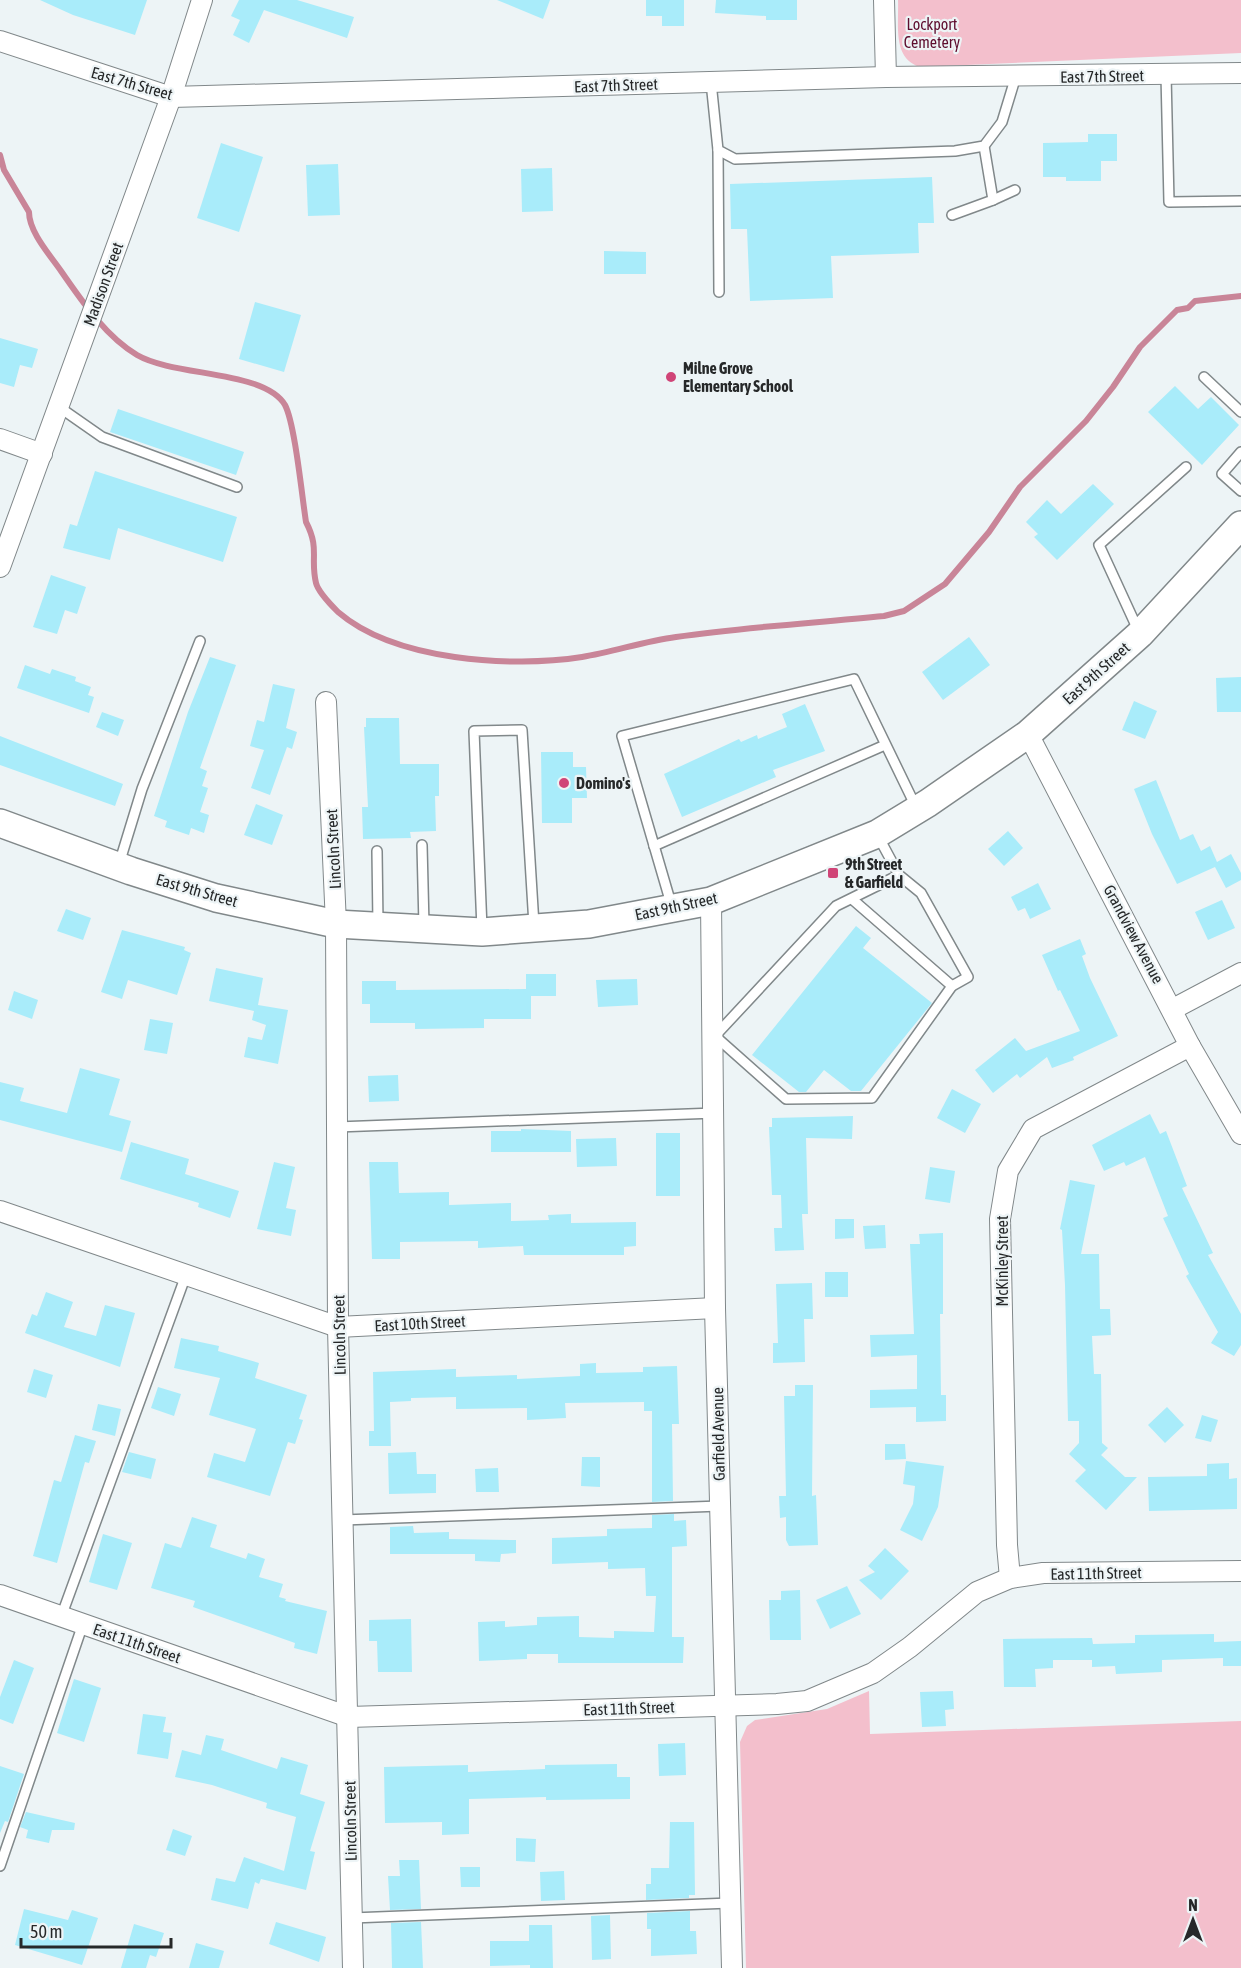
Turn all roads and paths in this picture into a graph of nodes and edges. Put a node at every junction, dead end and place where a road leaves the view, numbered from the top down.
1 (202, 0) edge
2 (884, 0) edge
3 (0, 41) edge
4 (1241, 73) edge
5 (1166, 75) junction
6 (1016, 76) junction
7 (886, 77) junction
8 (711, 82) junction
9 (171, 97) junction
10 (984, 146) junction
11 (718, 150) junction
12 (1015, 190) dead end
13 (993, 200) junction
14 (1241, 201) edge
15 (952, 215) dead end
16 (719, 292) dead end
17 (1204, 377) dead end
18 (59, 407) junction
19 (1241, 412) edge
20 (0, 439) edge
21 (1241, 452) edge
22 (42, 454) junction
23 (1186, 467) dead end
24 (237, 487) dead end
25 (1241, 491) edge
26 (1241, 525) edge
27 (0, 567) edge
28 (1140, 634) junction
29 (200, 641) dead end
30 (326, 702) dead end
31 (1028, 734) junction
32 (885, 745) junction
33 (917, 810) junction
34 (0, 823) edge
35 (877, 834) junction
36 (423, 845) dead end
37 (654, 846) junction
38 (377, 851) dead end
39 (118, 867) junction
40 (899, 875) junction
41 (852, 899) junction
42 (711, 901) junction
43 (673, 908) junction
44 (336, 924) junction
45 (378, 926) junction
46 (424, 928) junction
47 (535, 928) junction
48 (482, 932) junction
49 (1241, 973) edge
50 (952, 986) junction
51 (1173, 1009) junction
52 (715, 1036) junction
53 (1190, 1046) junction
54 (715, 1113) junction
55 (337, 1127) junction
56 (1241, 1134) edge
57 (0, 1211) edge
58 (186, 1274) junction
59 (715, 1308) junction
60 (338, 1327) junction
61 (720, 1506) junction
62 (343, 1520) junction
63 (1241, 1571) edge
64 (1010, 1578) junction
65 (0, 1595) edge
66 (61, 1617) junction
67 (82, 1624) junction
68 (724, 1705) junction
69 (349, 1717) junction
70 (0, 1866) edge
71 (730, 1903) junction
72 (352, 1918) junction
73 (353, 1968) edge
74 (732, 1968) edge

1 - 9 street, Madison Street
2 - 7 street
3 - 9 street, East 7th Street
4 - 5 street, East 7th Street
5 - 6 street, East 7th Street
5 - 14 lane
6 - 7 street, East 7th Street
6 - 10 lane
7 - 8 street, East 7th Street
8 - 9 street, East 7th Street
8 - 11 lane
9 - 18 street, Madison Street
10 - 11 lane
10 - 13 lane
11 - 16 lane
12 - 13 lane
13 - 15 lane
17 - 19 lane
18 - 22 street, Madison Street
18 - 24 lane
20 - 22 street
21 - 25 lane
22 - 27 street, Madison Street
23 - 28 lane
26 - 28 main road, East 9th Street
28 - 31 main road, East 9th Street
29 - 39 lane
30 - 44 street, Lincoln Street
31 - 33 main road, East 9th Street
31 - 51 street, Grandview Avenue
32 - 33 lane
32 - 37 lane
32 - 37 lane
33 - 35 main road, East 9th Street
34 - 39 main road, East 9th Street
35 - 40 lane
35 - 42 main road, East 9th Street
36 - 46 lane
37 - 43 lane
38 - 45 lane
39 - 44 main road, East 9th Street
40 - 41 lane
40 - 50 lane
41 - 50 lane
41 - 52 lane
42 - 43 main road, East 9th Street
42 - 52 street, Garfield Avenue
43 - 47 main road, East 9th Street
44 - 45 main road, East 9th Street
44 - 55 street, Lincoln Street
45 - 46 main road, East 9th Street
46 - 48 main road, East 9th Street
47 - 48 main road, East 9th Street
47 - 48 lane
49 - 51 street
50 - 52 lane
51 - 53 street, Grandview Avenue
52 - 54 street, Garfield Avenue
53 - 56 street, Grandview Avenue
53 - 64 street, McKinley Street
54 - 55 lane
54 - 59 street, Garfield Avenue
55 - 60 street, Lincoln Street
57 - 58 street, East 10th Street
58 - 60 street, East 10th Street
58 - 66 lane
59 - 60 street, East 10th Street
59 - 61 street, Garfield Avenue
60 - 62 street, Lincoln Street
61 - 62 lane
61 - 68 street, Garfield Avenue
62 - 69 street, Lincoln Street
63 - 64 street, East 11th Street
64 - 68 street, East 11th Street
65 - 66 street, East 11th Street
66 - 67 street, East 11th Street
67 - 69 street, East 11th Street
67 - 70 lane
68 - 69 street, East 11th Street
68 - 71 street, Garfield Avenue
69 - 72 street, Lincoln Street
71 - 72 lane
71 - 74 street, Garfield Avenue
72 - 73 street, Lincoln Street

